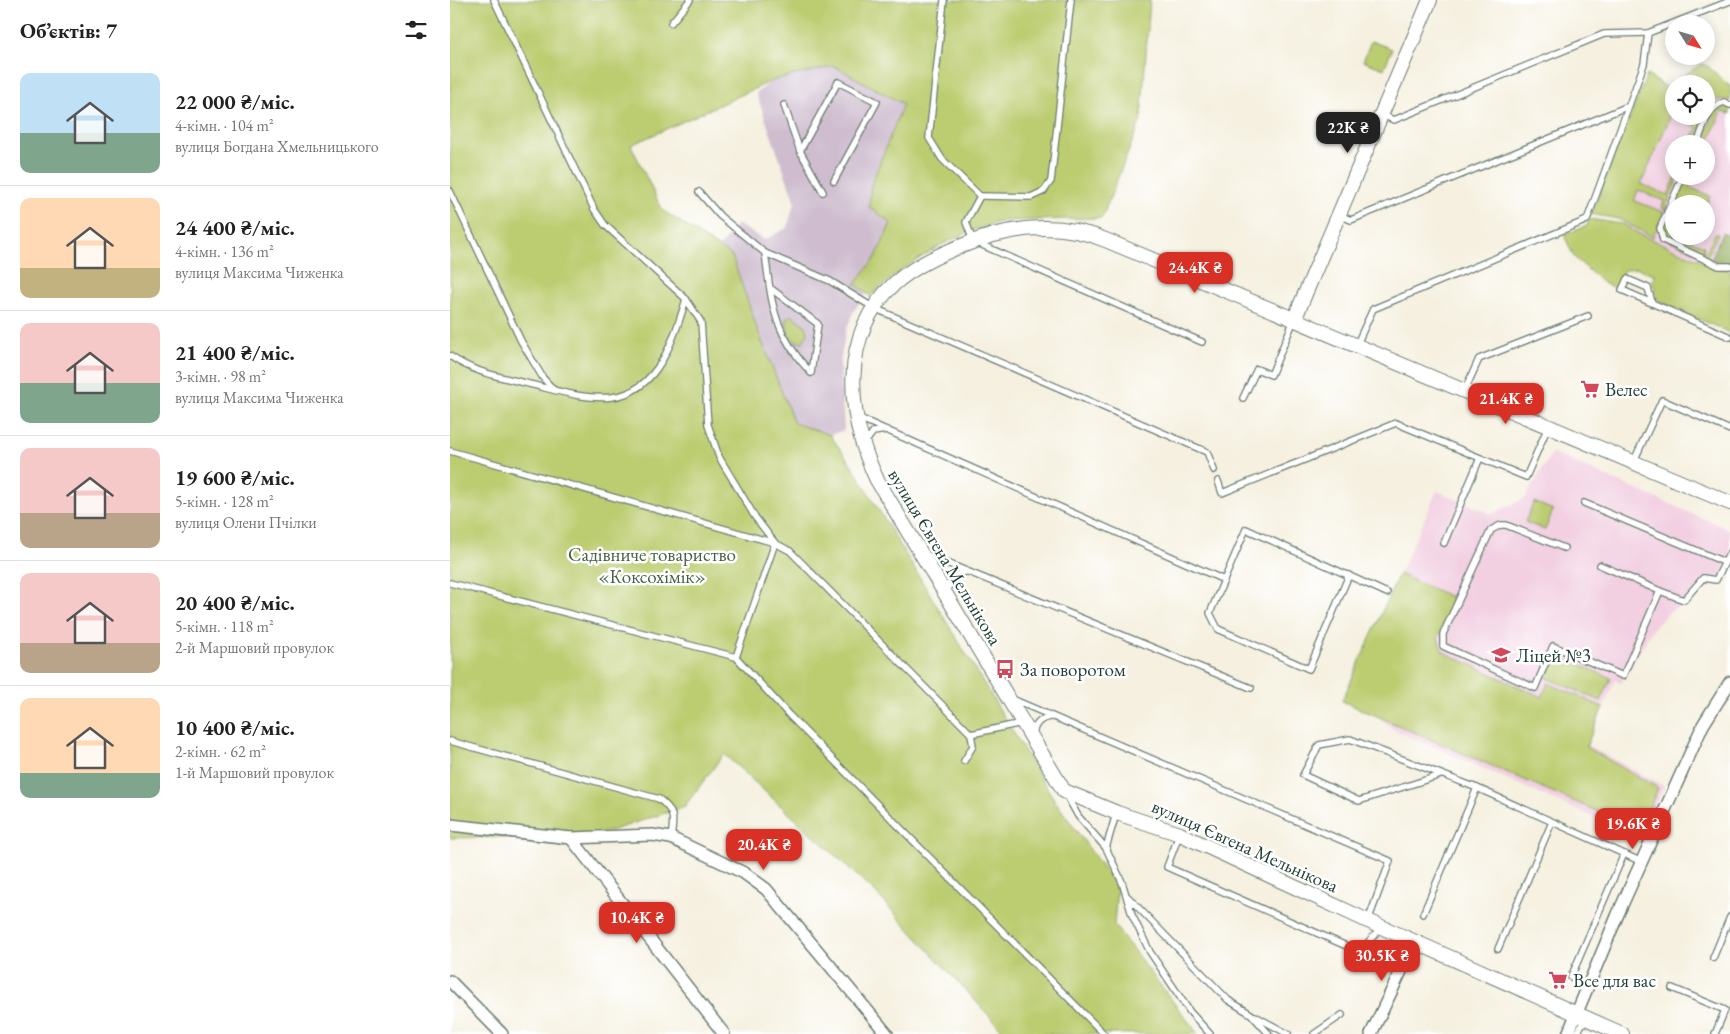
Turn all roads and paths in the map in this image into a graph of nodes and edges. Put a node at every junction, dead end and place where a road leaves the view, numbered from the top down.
1 (494, 0) edge
2 (690, 0) edge
3 (944, 0) edge
4 (1071, 0) edge
5 (1430, 0) edge
6 (1730, 1) edge
7 (671, 23) dead end
8 (1648, 33) junction
9 (784, 105) dead end
10 (1730, 105) edge
11 (1626, 107) junction
12 (1380, 114) junction
13 (1701, 135) edge
14 (800, 151) junction
15 (834, 181) dead end
16 (1679, 185) edge
17 (450, 191) edge
18 (699, 192) dead end
19 (823, 192) dead end
20 (980, 196) junction
21 (1339, 215) junction
22 (973, 241) junction
23 (765, 253) junction
24 (1730, 266) edge
25 (770, 288) junction
26 (686, 300) junction
27 (1652, 302) junction
28 (874, 308) junction
29 (1588, 316) dead end
30 (1294, 320) junction
31 (1730, 337) edge
32 (1202, 342) dead end
33 (1356, 346) junction
34 (450, 356) edge
35 (555, 390) junction
36 (1464, 392) junction
37 (1243, 398) dead end
38 (855, 416) junction
39 (1548, 427) junction
40 (888, 430) junction
41 (1730, 430) edge
42 (450, 450) edge
43 (864, 450) junction
44 (1480, 458) junction
45 (1633, 462) junction
46 (1214, 470) dead end
47 (1218, 481) dead end
48 (1584, 503) dead end
49 (1730, 503) edge
50 (1444, 542) dead end
51 (775, 543) junction
52 (1564, 548) dead end
53 (919, 551) junction
54 (1730, 552) edge
55 (1724, 562) junction
56 (1600, 565) dead end
57 (969, 572) junction
58 (1349, 575) junction
59 (1224, 580) junction
60 (450, 582) edge
61 (1660, 591) junction
62 (1387, 593) dead end
63 (948, 599) junction
64 (736, 656) junction
65 (1730, 682) edge
66 (1251, 688) dead end
67 (1009, 698) junction
68 (1053, 717) junction
69 (1024, 723) junction
70 (971, 734) junction
71 (1033, 738) junction
72 (450, 740) edge
73 (964, 761) dead end
74 (1441, 775) junction
75 (1477, 788) junction
76 (1064, 791) junction
77 (1117, 813) junction
78 (1552, 822) junction
79 (450, 825) edge
80 (1180, 834) junction
81 (571, 838) junction
82 (671, 838) junction
83 (1106, 848) junction
84 (1624, 854) junction
85 (1642, 862) junction
86 (1126, 895) junction
87 (1423, 914) dead end
88 (1730, 917) edge
89 (1368, 921) junction
90 (1381, 927) junction
91 (1416, 942) junction
92 (1498, 949) dead end
93 (1713, 958) dead end
94 (1571, 977) dead end
95 (450, 981) edge
96 (1672, 988) dead end
97 (1251, 1014) junction
98 (1576, 1014) junction
99 (1342, 1015) dead end
100 (1590, 1020) junction
101 (502, 1034) edge
102 (724, 1034) edge
103 (887, 1034) edge
104 (1104, 1034) edge
105 (1210, 1034) edge
106 (1270, 1034) edge
107 (1288, 1034) edge
108 (1314, 1034) edge
109 (1371, 1034) edge
110 (1568, 1034) edge
111 (1577, 1034) edge
112 (1622, 1034) edge
113 (1715, 1034) edge

1 - 26 lane
2 - 7 lane
3 - 20 lane
4 - 20 lane
5 - 12 street
6 - 8 lane
8 - 11 lane
8 - 12 lane
9 - 14 lane
10 - 13 lane
11 - 21 lane
11 - 33 lane
12 - 21 street
14 - 15 lane
14 - 19 lane
16 - 24 lane
17 - 35 lane
18 - 23 lane
20 - 22 lane
21 - 30 street
22 - 28 street, вулиця Євгена Мельнікова
22 - 30 street, вулиця Євгена Мельнікова
22 - 32 lane
23 - 25 lane
23 - 28 lane
25 - 25 lane
26 - 35 lane
26 - 51 lane
27 - 27 lane
27 - 31 lane
28 - 38 street, вулиця Євгена Мельнікова
28 - 46 lane
29 - 36 lane
30 - 33 street, вулиця Євгена Мельнікова
30 - 37 lane
33 - 36 street, вулиця Євгена Мельнікова
34 - 35 lane
36 - 39 street, вулиця Євгена Мельнікова
38 - 40 lane
38 - 43 street, вулиця Євгена Мельнікова
39 - 44 lane
39 - 45 street, вулиця Євгена Мельнікова
40 - 43 lane
40 - 59 lane
41 - 45 lane
42 - 51 lane
43 - 53 street, вулиця Євгена Мельнікова
44 - 47 lane
44 - 50 lane
45 - 49 street, вулиця Євгена Мельнікова
48 - 55 lane
51 - 64 lane
51 - 70 lane
52 - 61 lane
53 - 57 lane
53 - 63 street, вулиця Євгена Мельнікова
54 - 55 lane
55 - 61 lane
56 - 61 lane
57 - 63 lane
57 - 66 lane
58 - 59 lane
58 - 59 lane
58 - 62 lane
60 - 64 lane
63 - 67 street, вулиця Євгена Мельнікова
64 - 104 lane
65 - 85 street
67 - 68 lane
67 - 69 street, вулиця Євгена Мельнікова
68 - 71 lane
68 - 89 lane
69 - 70 lane
69 - 71 street, вулиця Євгена Мельнікова
70 - 73 lane
71 - 76 street, вулиця Євгена Мельнікова
72 - 82 lane
74 - 74 lane
74 - 75 lane
75 - 78 lane
75 - 87 lane
76 - 77 street, вулиця Євгена Мельнікова
76 - 83 lane
77 - 80 street, вулиця Євгена Мельнікова
77 - 83 lane
78 - 84 lane
78 - 92 lane
79 - 81 street
80 - 89 street, вулиця Євгена Мельнікова
80 - 90 lane
81 - 82 street
81 - 102 street
82 - 103 street
83 - 86 lane
84 - 85 lane
84 - 94 lane
85 - 98 street
86 - 97 lane
86 - 105 lane
88 - 93 lane
89 - 90 street, вулиця Євгена Мельнікова
90 - 91 street, вулиця Євгена Мельнікова
91 - 98 street, вулиця Євгена Мельнікова
91 - 109 street
95 - 101 street
96 - 113 lane
97 - 106 lane
97 - 107 lane
98 - 100 street, вулиця Євгена Мельнікова
98 - 110 street
99 - 108 lane
100 - 111 lane
100 - 112 street, вулиця Євгена Мельнікова

